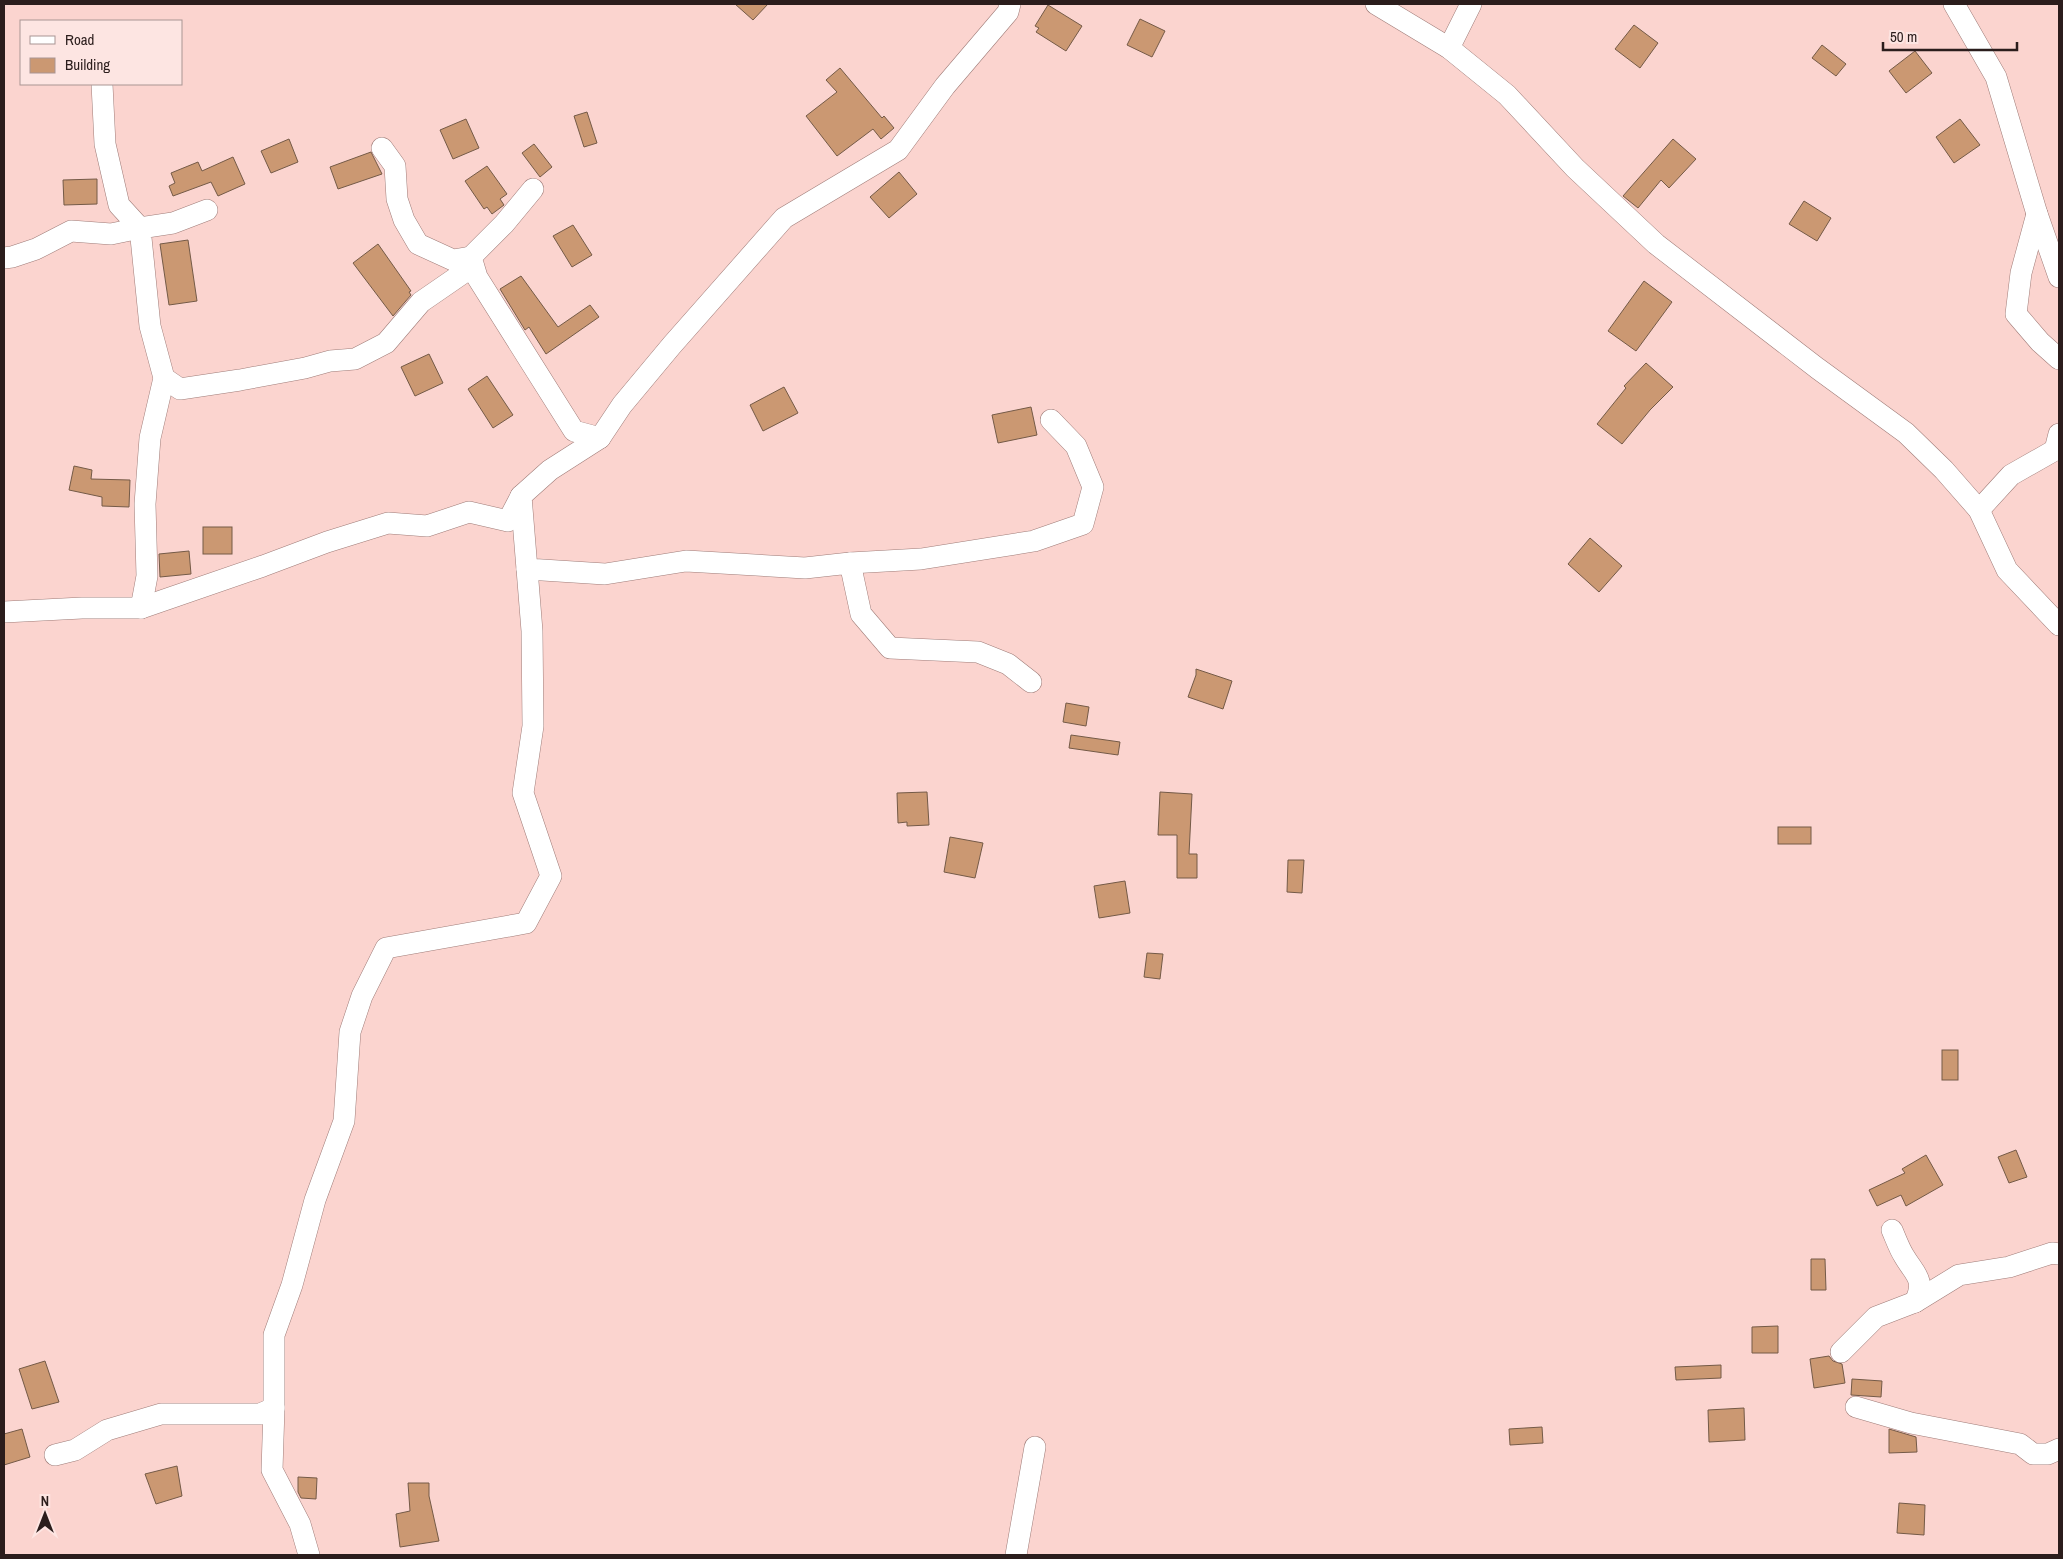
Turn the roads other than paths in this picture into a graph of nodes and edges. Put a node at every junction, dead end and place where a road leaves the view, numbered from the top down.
1 (1010, 4) edge
2 (1376, 4) edge
3 (1471, 4) edge
4 (1954, 4) edge
5 (1450, 48) junction
6 (102, 85) edge
7 (382, 148) dead end
8 (533, 189) dead end
9 (207, 210) dead end
10 (2037, 214) junction
11 (140, 228) junction
12 (4, 258) edge
13 (471, 258) junction
14 (2059, 277) edge
15 (2059, 359) edge
16 (164, 378) junction
17 (1051, 420) dead end
18 (2059, 434) edge
19 (600, 438) junction
20 (521, 496) junction
21 (1979, 510) junction
22 (850, 563) junction
23 (527, 569) junction
24 (141, 608) junction
25 (4, 612) edge
26 (2059, 624) edge
27 (1031, 682) dead end
28 (1892, 1230) dead end
29 (2059, 1254) edge
30 (1915, 1302) junction
31 (1842, 1352) dead end
32 (1856, 1407) dead end
33 (274, 1408) junction
34 (1035, 1447) dead end
35 (2059, 1449) edge
36 (55, 1455) dead end
37 (309, 1555) edge
38 (1016, 1555) edge

1 - 19 street
2 - 5 street
3 - 5 street
4 - 10 street
5 - 21 street
6 - 11 street
7 - 13 street
8 - 13 street
9 - 11 street
10 - 14 street
10 - 15 street
11 - 12 street
11 - 16 street
13 - 16 street
13 - 19 street
16 - 24 street
17 - 22 street
18 - 21 street
19 - 20 street
20 - 23 street
20 - 24 street
21 - 26 street
22 - 23 street
22 - 27 street
23 - 33 street
24 - 25 street
28 - 30 street
29 - 30 street
30 - 31 street
32 - 35 street
33 - 36 street
33 - 37 street
34 - 38 street

